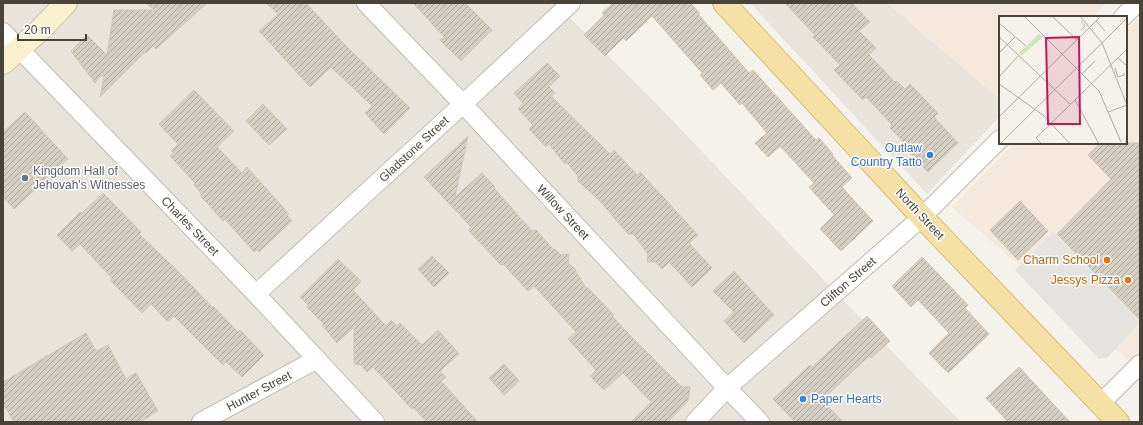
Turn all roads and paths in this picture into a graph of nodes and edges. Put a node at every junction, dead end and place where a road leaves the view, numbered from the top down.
1 (66, 3) edge
2 (366, 3) edge
3 (571, 3) edge
4 (724, 3) edge
5 (1136, 3) edge
6 (1123, 16) edge
7 (3, 32) edge
8 (19, 48) junction
9 (3, 63) edge
10 (463, 104) junction
11 (999, 140) edge
12 (922, 217) junction
13 (256, 294) junction
14 (317, 359) junction
15 (1140, 364) edge
16 (727, 388) junction
17 (1100, 404) junction
18 (201, 422) edge
19 (375, 422) edge
20 (695, 422) edge
21 (760, 422) edge
22 (1118, 422) edge

1 - 8 street
2 - 10 street, Willow Street
3 - 10 street, Gladstone Street
4 - 12 main road, North Street
5 - 6 street
7 - 8 street, Charles Street
8 - 9 street
8 - 13 street, Charles Street
10 - 13 street, Gladstone Street
10 - 16 street, Willow Street
11 - 12 street, Clifton Street
12 - 16 street, Clifton Street
12 - 17 main road, North Street
13 - 14 street, Charles Street
14 - 18 street, Hunter Street
14 - 19 street, Charles Street
15 - 17 street
16 - 20 street, Clifton Street
16 - 21 street, Willow Street
17 - 22 main road, North Street

